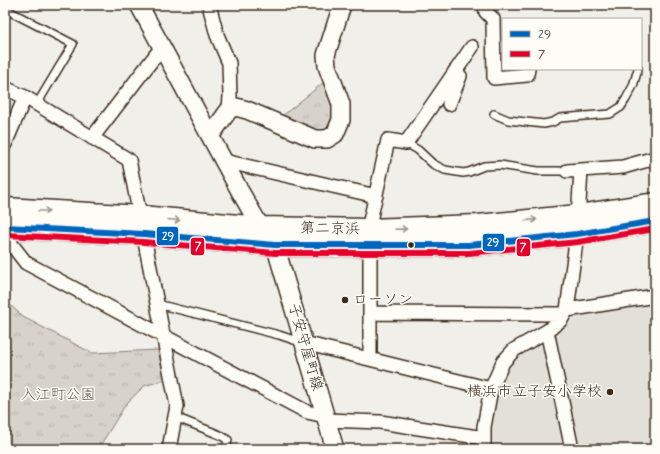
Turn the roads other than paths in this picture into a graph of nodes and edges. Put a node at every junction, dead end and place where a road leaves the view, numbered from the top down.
1 (139, 5) edge
2 (209, 5) edge
3 (342, 5) edge
4 (485, 5) edge
5 (5, 9) edge
6 (162, 47) junction
7 (472, 47) dead end
8 (528, 70) edge
9 (638, 70) edge
10 (455, 71) junction
11 (5, 88) edge
12 (25, 97) junction
13 (37, 104) junction
14 (449, 104) dead end
15 (228, 110) junction
16 (494, 114) dead end
17 (210, 136) junction
18 (92, 138) junction
19 (406, 143) junction
20 (5, 144) edge
21 (655, 158) edge
22 (224, 162) junction
23 (566, 171) joint
24 (582, 171) junction
25 (376, 196) junction
26 (655, 204) edge
27 (5, 209) edge
28 (655, 221) edge
29 (578, 225) junction
30 (142, 226) junction
31 (5, 227) edge
32 (261, 228) junction
33 (5, 232) edge
34 (369, 237) junction
35 (275, 245) junction
36 (655, 296) edge
37 (157, 304) junction
38 (565, 312) junction
39 (370, 313) junction
40 (547, 331) junction
41 (162, 334) junction
42 (304, 343) junction
43 (370, 359) junction
44 (491, 389) junction
45 (175, 417) junction
46 (326, 418) junction
47 (484, 444) edge
48 (169, 449) edge
49 (226, 449) edge
50 (335, 449) edge
51 (572, 449) edge

1 - 6 street
2 - 15 street
3 - 15 street
4 - 8 street
5 - 13 lane
6 - 17 street
6 - 18 street
7 - 10 street
9 - 16 lane
10 - 14 street
10 - 19 street
11 - 12 street
12 - 13 street
12 - 20 street
13 - 18 street
15 - 17 street
17 - 22 street
18 - 30 street
19 - 23 lane
19 - 25 street
21 - 24 street
22 - 25 street
22 - 32 street
23 - 24 street
24 - 29 street
25 - 34 street
26 - 29 highway, 第二京浜
27 -> 30 highway, 第二京浜
28 - 29 highway, 第二京浜
29 - 34 highway, 第二京浜
29 - 38 street
30 - 31 highway, 第二京浜
30 -> 32 highway, 第二京浜
30 - 35 highway, 第二京浜
30 - 37 street
32 - 34 highway, 第二京浜
32 - 35 street
33 - 41 street
34 - 35 highway, 第二京浜
34 - 39 street
35 - 42 street, 子安守屋町線
36 - 38 street
37 - 41 street
37 - 42 lane
38 - 39 street
38 - 40 street
39 - 43 street
40 - 44 street
40 - 51 street
41 - 45 street
41 - 46 street
42 - 43 street
42 - 46 street, 子安守屋町線
43 - 44 street
44 - 47 street
45 - 48 street
45 - 49 lane
46 - 47 street
46 - 50 street, 子安守屋町線

